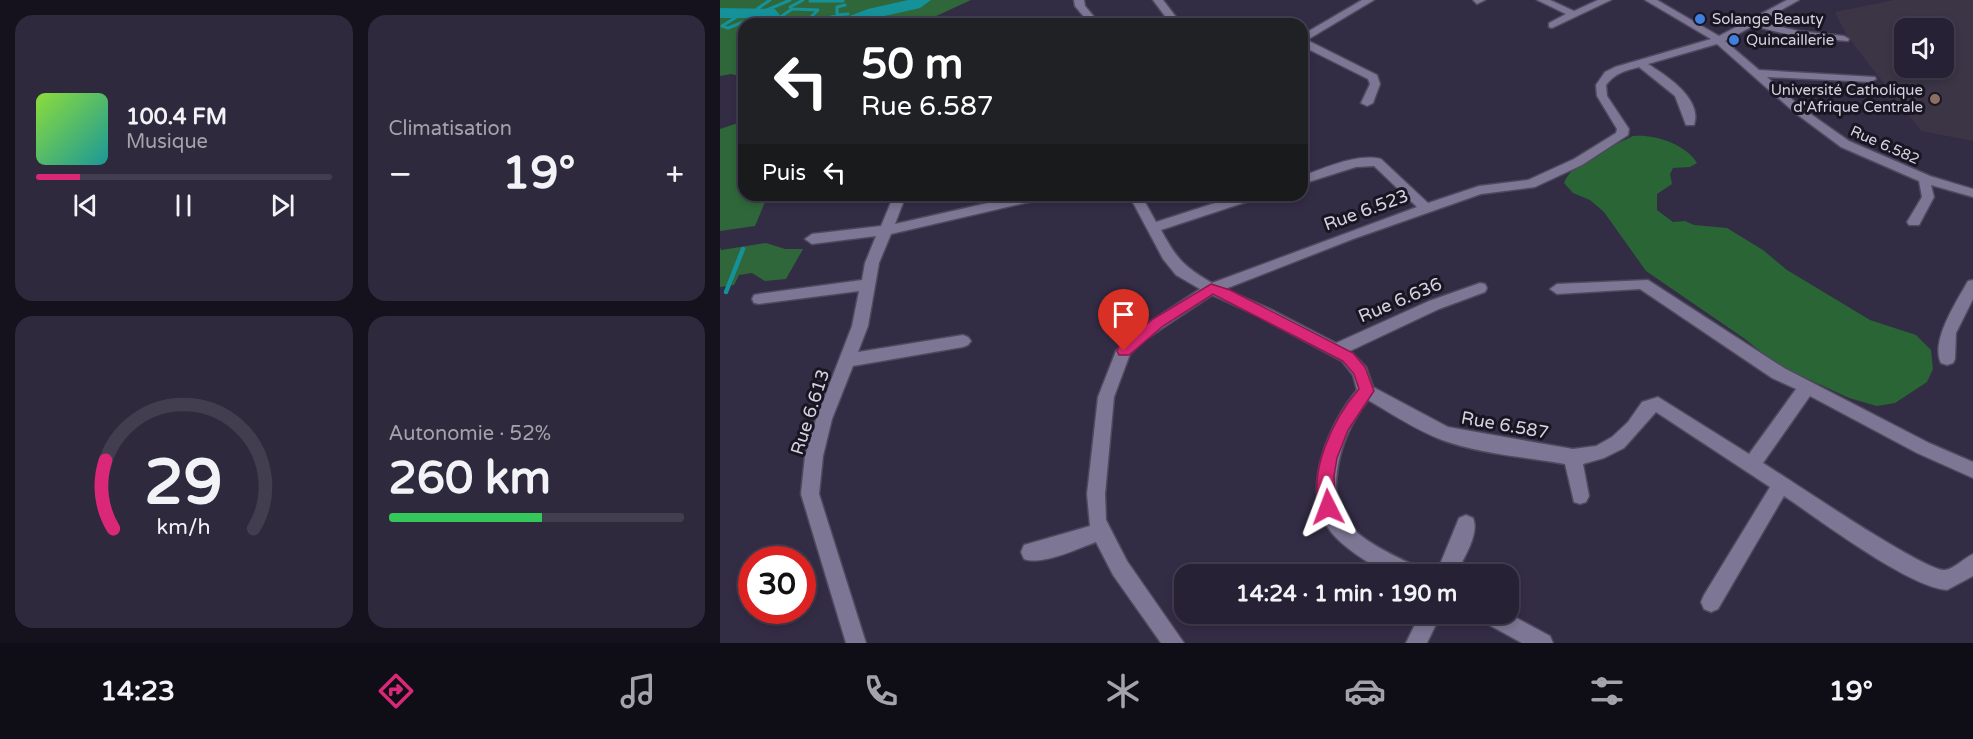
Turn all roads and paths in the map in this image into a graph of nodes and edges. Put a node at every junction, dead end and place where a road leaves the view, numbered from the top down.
1 (1079, 0) edge
2 (1158, 0) edge
3 (1369, 0) edge
4 (1542, 0) edge
5 (1606, 0) edge
6 (1650, 0) edge
7 (1794, 0) edge
8 (1574, 14) junction
9 (1090, 18) edge
10 (1169, 18) edge
11 (1753, 24) junction
12 (1552, 25) dead end
13 (1308, 37) edge
14 (1844, 39) dead end
15 (1719, 40) junction
16 (1308, 44) edge
17 (1639, 62) junction
18 (1756, 73) junction
19 (1871, 79) dead end
20 (1366, 103) dead end
21 (1690, 123) dead end
22 (1308, 178) edge
23 (1926, 179) junction
24 (1973, 193) edge
25 (898, 201) edge
26 (1016, 201) edge
27 (1138, 201) edge
28 (1235, 201) edge
29 (1425, 208) junction
30 (1914, 222) dead end
31 (1152, 228) junction
32 (888, 230) junction
33 (812, 239) dead end
34 (867, 285) junction
35 (1973, 285) edge
36 (1480, 288) dead end
37 (1211, 289) junction
38 (1557, 289) dead end
39 (759, 299) dead end
40 (963, 341) dead end
41 (1336, 350) junction
42 (848, 360) junction
43 (1947, 360) dead end
44 (1807, 387) junction
45 (1366, 391) junction
46 (1573, 457) junction
47 (1752, 464) junction
48 (1973, 470) edge
49 (1781, 484) junction
50 (1580, 496) dead end
51 (1466, 524) dead end
52 (1101, 531) junction
53 (1030, 552) dead end
54 (1392, 564) edge
55 (1451, 564) edge
56 (1973, 564) edge
57 (1711, 602) dead end
58 (1426, 624) edge
59 (1508, 624) edge
60 (856, 643) edge
61 (1173, 643) edge
62 (1416, 643) edge
63 (1543, 643) edge

1 - 9 street
2 - 10 street
3 - 13 street
4 - 8 street
5 - 8 street
6 - 15 street, Rue 6.582
7 - 11 street, Rue 6.523
8 - 12 street
11 - 14 street
11 - 15 street, Rue 6.523
15 - 17 street, Rue 6.523
15 - 18 street, Rue 6.582
16 - 20 street
17 - 21 street
17 - 29 street, Rue 6.523
18 - 19 street
18 - 23 street, Rue 6.582
22 - 29 street
23 - 24 street, Rue 6.582
23 - 30 street
25 - 32 street, Rue 6.613
26 - 32 street
27 - 31 street
28 - 31 street
29 - 37 street, Rue 6.523
31 - 37 street
32 - 33 street
32 - 34 street, Rue 6.613
34 - 39 street
34 - 42 street, Rue 6.613
35 - 43 street
36 - 41 street, Rue 6.636
37 - 41 street
37 - 52 street, Rue 6.523
38 - 44 street
40 - 42 street
41 - 45 street
42 - 60 street, Rue 6.613
44 - 47 street
44 - 48 street
45 - 46 street, Rue 6.587
45 - 54 street
46 - 47 street, Rue 6.587
46 - 50 street
47 - 49 street, Rue 6.587
49 - 56 street, Rue 6.587
49 - 57 street
51 - 55 street
52 - 53 street
52 - 61 street, Rue 6.523
58 - 62 street
59 - 63 street

